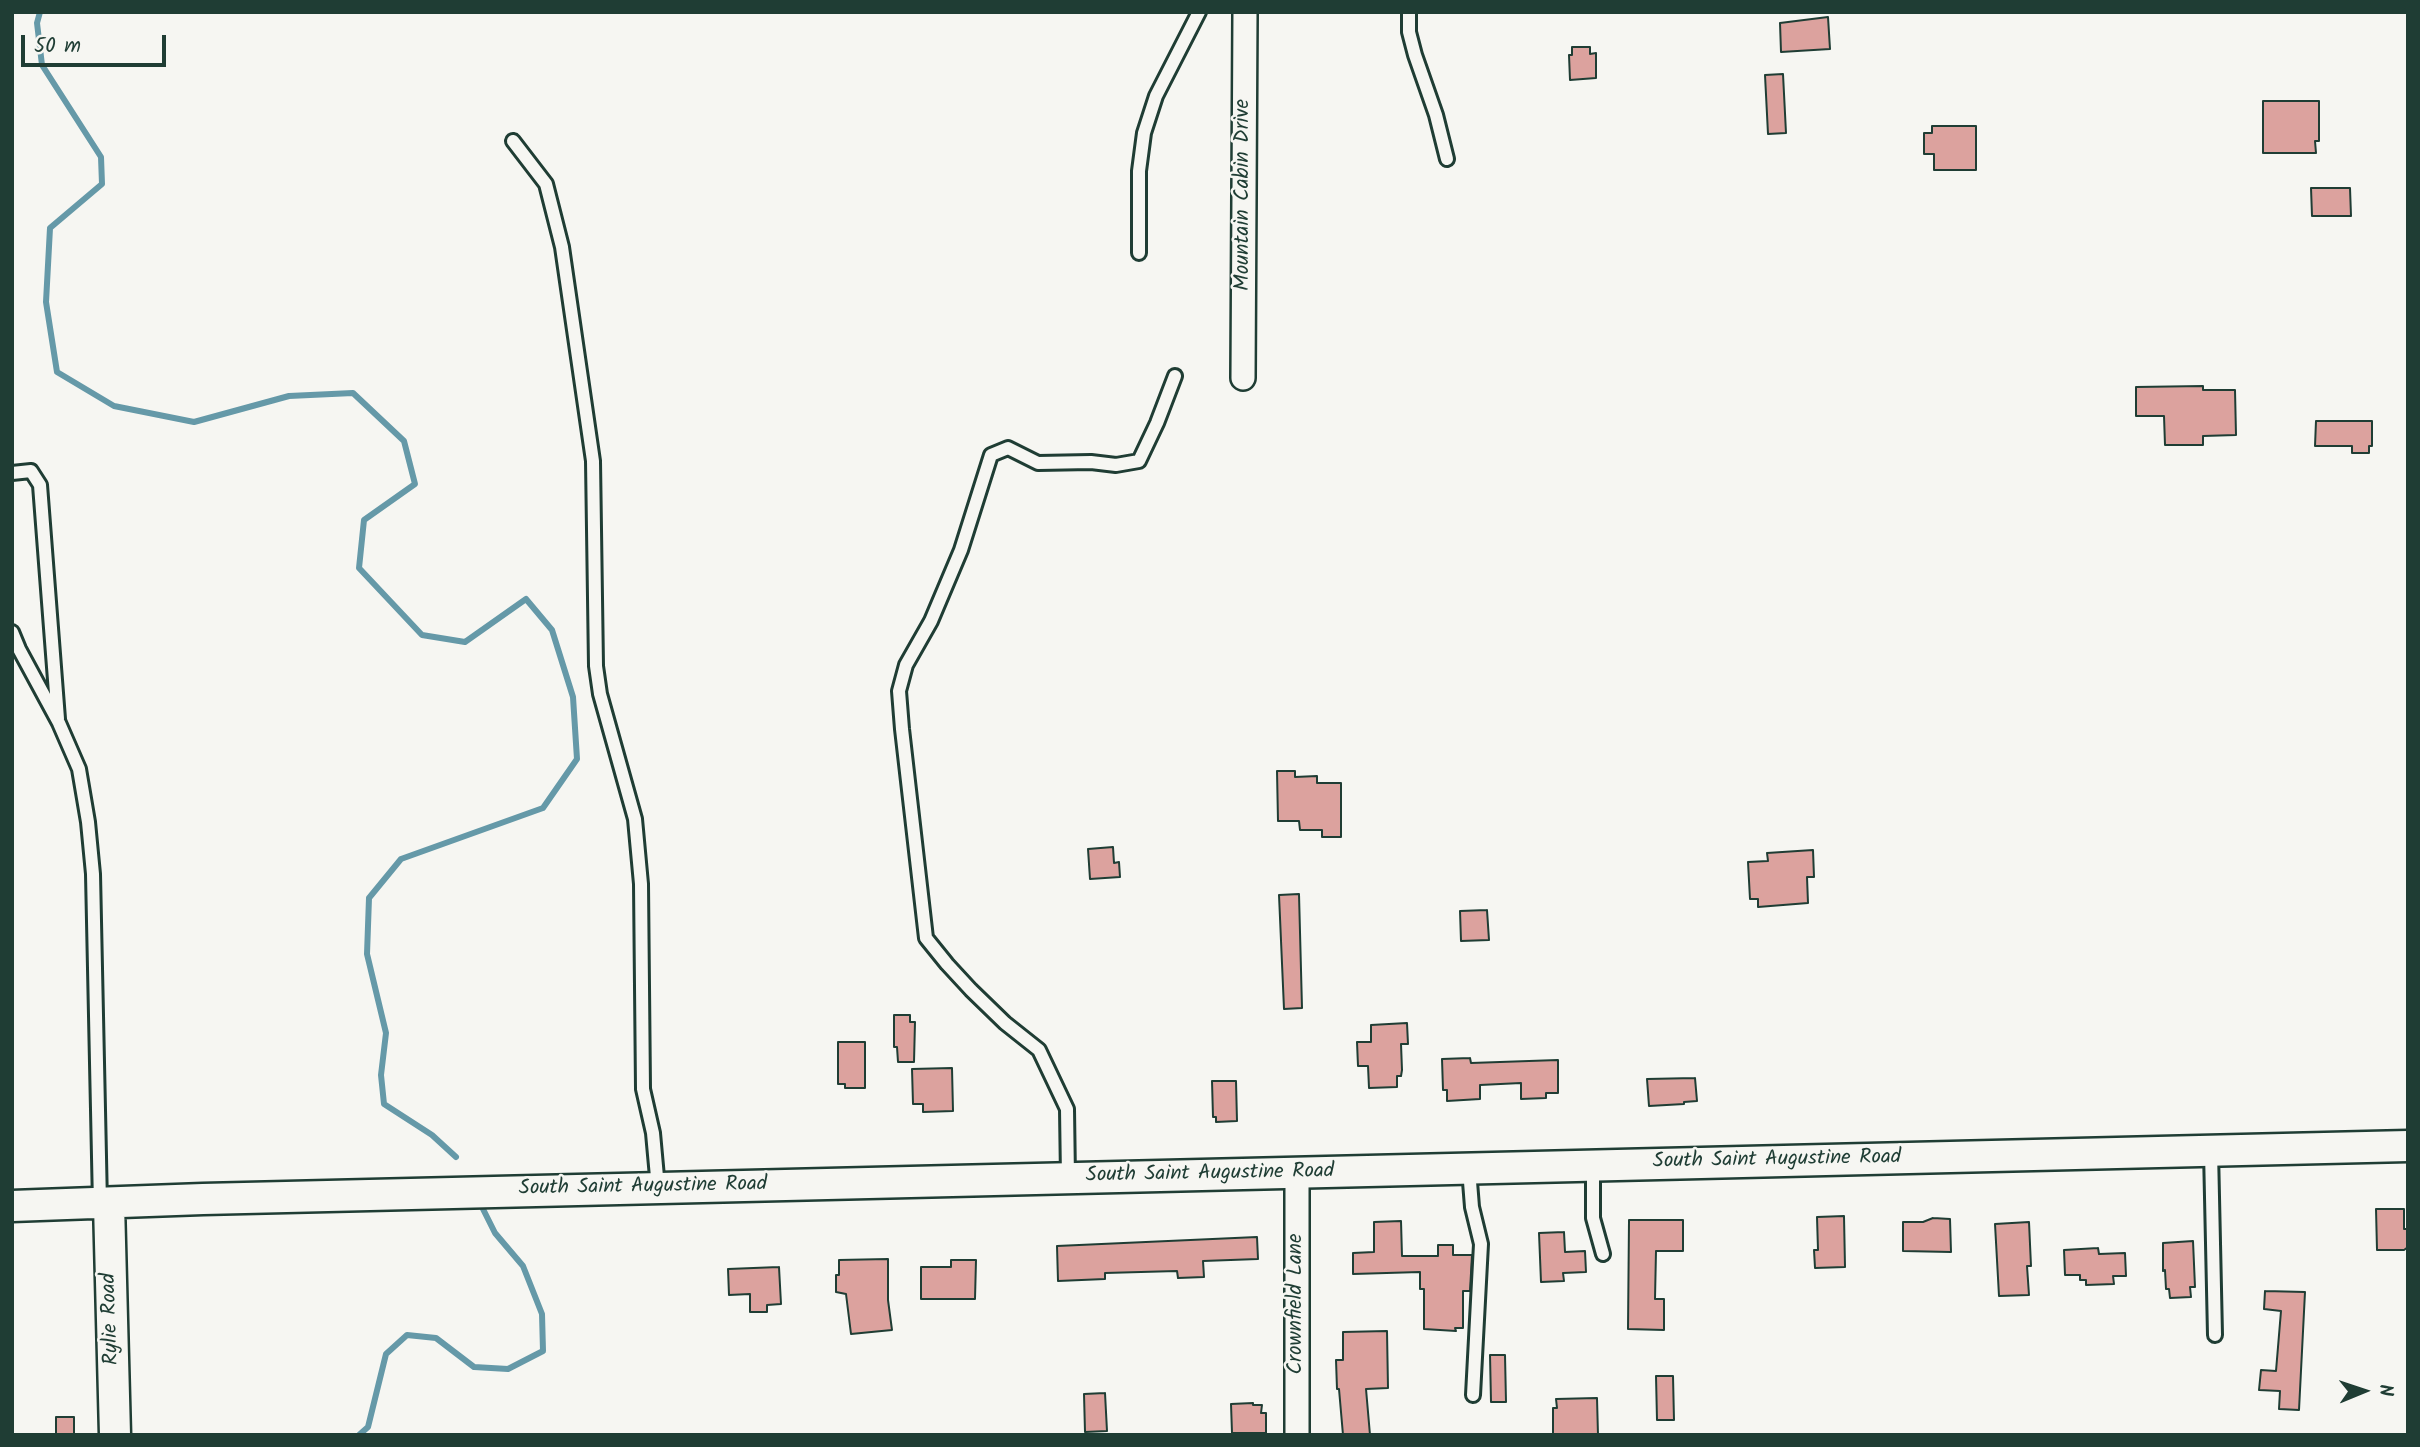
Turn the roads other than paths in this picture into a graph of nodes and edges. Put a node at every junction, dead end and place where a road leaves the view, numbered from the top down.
1 (1199, 12) edge
2 (1245, 12) edge
3 (1409, 12) edge
4 (513, 141) dead end
5 (1447, 159) dead end
6 (1139, 253) dead end
7 (1175, 376) dead end
8 (1243, 378) dead end
9 (12, 473) edge
10 (12, 632) edge
11 (59, 723) junction
12 (2408, 1146) edge
13 (2211, 1151) junction
14 (1593, 1166) junction
15 (1469, 1168) junction
16 (1297, 1172) junction
17 (1068, 1178) junction
18 (658, 1188) junction
19 (104, 1204) junction
20 (12, 1206) edge
21 (1603, 1254) dead end
22 (2215, 1335) dead end
23 (1473, 1395) dead end
24 (115, 1435) edge
25 (1297, 1435) edge

1 - 6 lane
2 - 8 street, Mountain Cabin Drive
3 - 5 lane
4 - 18 lane
7 - 17 lane
9 - 11 lane
10 - 11 lane
11 - 19 lane
12 - 13 street, South Saint Augustine Road
13 - 14 street, South Saint Augustine Road
13 - 22 lane
14 - 15 street, South Saint Augustine Road
14 - 21 lane
15 - 16 street, South Saint Augustine Road
15 - 23 lane
16 - 17 street, South Saint Augustine Road
16 - 25 street, Crownfield Lane
17 - 18 street, South Saint Augustine Road
18 - 19 street, South Saint Augustine Road
19 - 20 street, South Saint Augustine Road
19 - 24 street, Rylie Road

